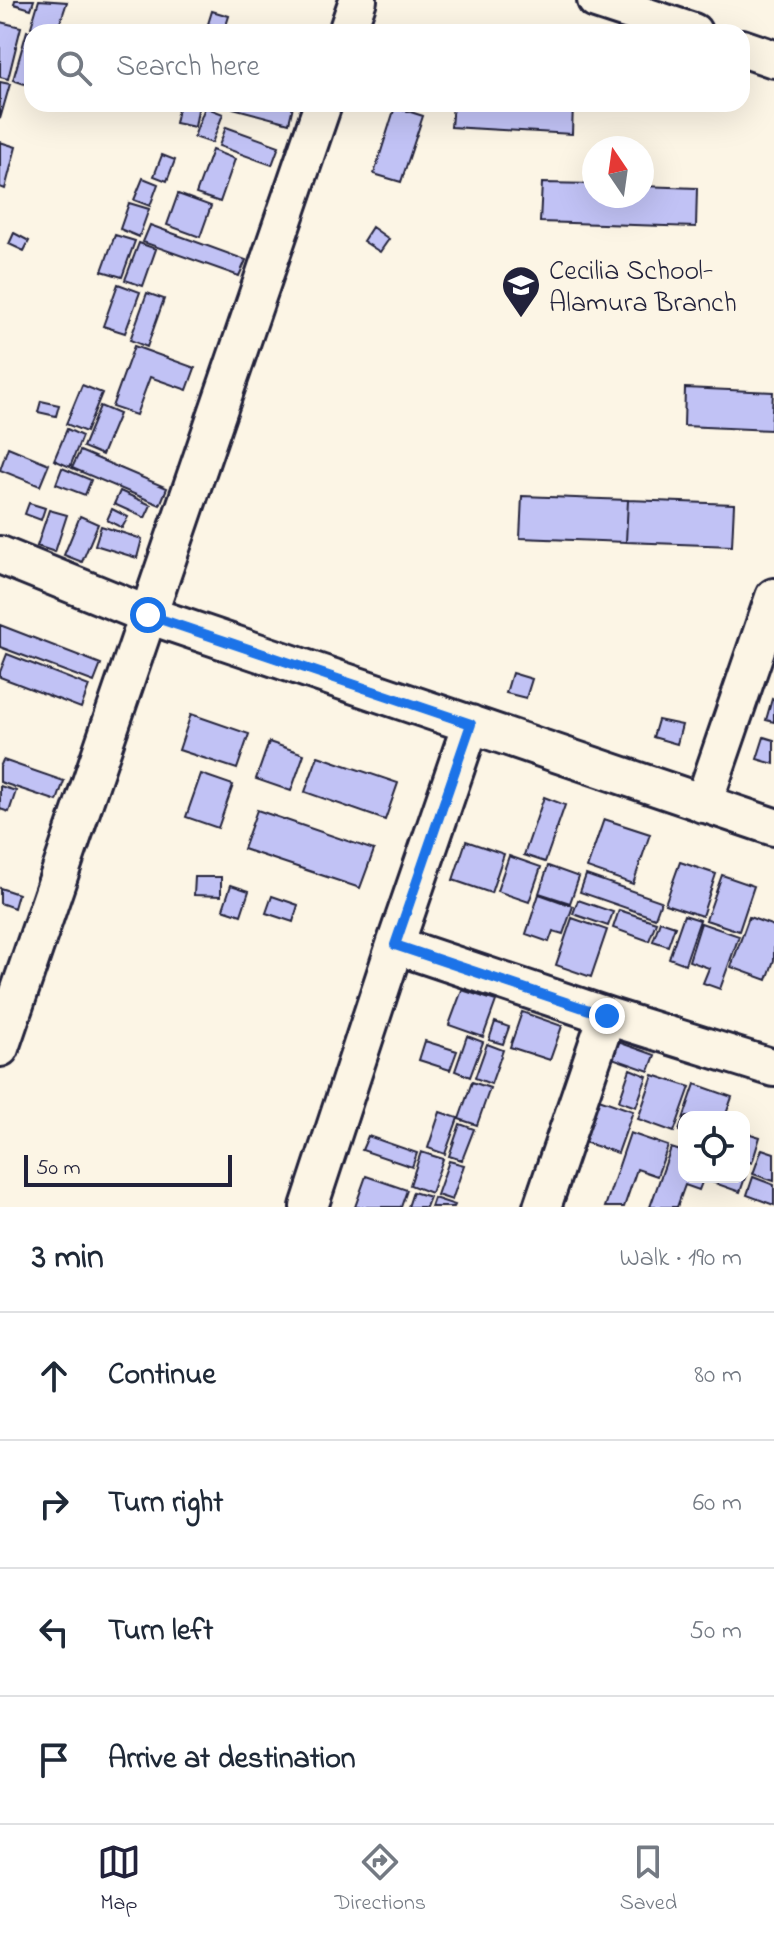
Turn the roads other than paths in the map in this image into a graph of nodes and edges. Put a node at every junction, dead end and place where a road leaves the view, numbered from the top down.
1 (358, 0) edge
2 (596, 0) edge
3 (350, 24) edge
4 (669, 24) edge
5 (750, 51) edge
6 (774, 59) edge
7 (320, 112) edge
8 (0, 555) edge
9 (774, 597) edge
10 (148, 615) junction
11 (471, 724) junction
12 (703, 804) junction
13 (774, 827) edge
14 (395, 945) junction
15 (607, 1016) junction
16 (0, 1048) edge
17 (774, 1068) edge
18 (309, 1207) edge
19 (542, 1207) edge

1 - 3 street
2 - 4 street
5 - 6 street
7 - 10 street
8 - 10 street
9 - 12 street
10 - 11 street
10 - 16 street
11 - 12 street
11 - 14 street
12 - 13 street
14 - 15 street
14 - 18 street
15 - 17 street
15 - 19 street

